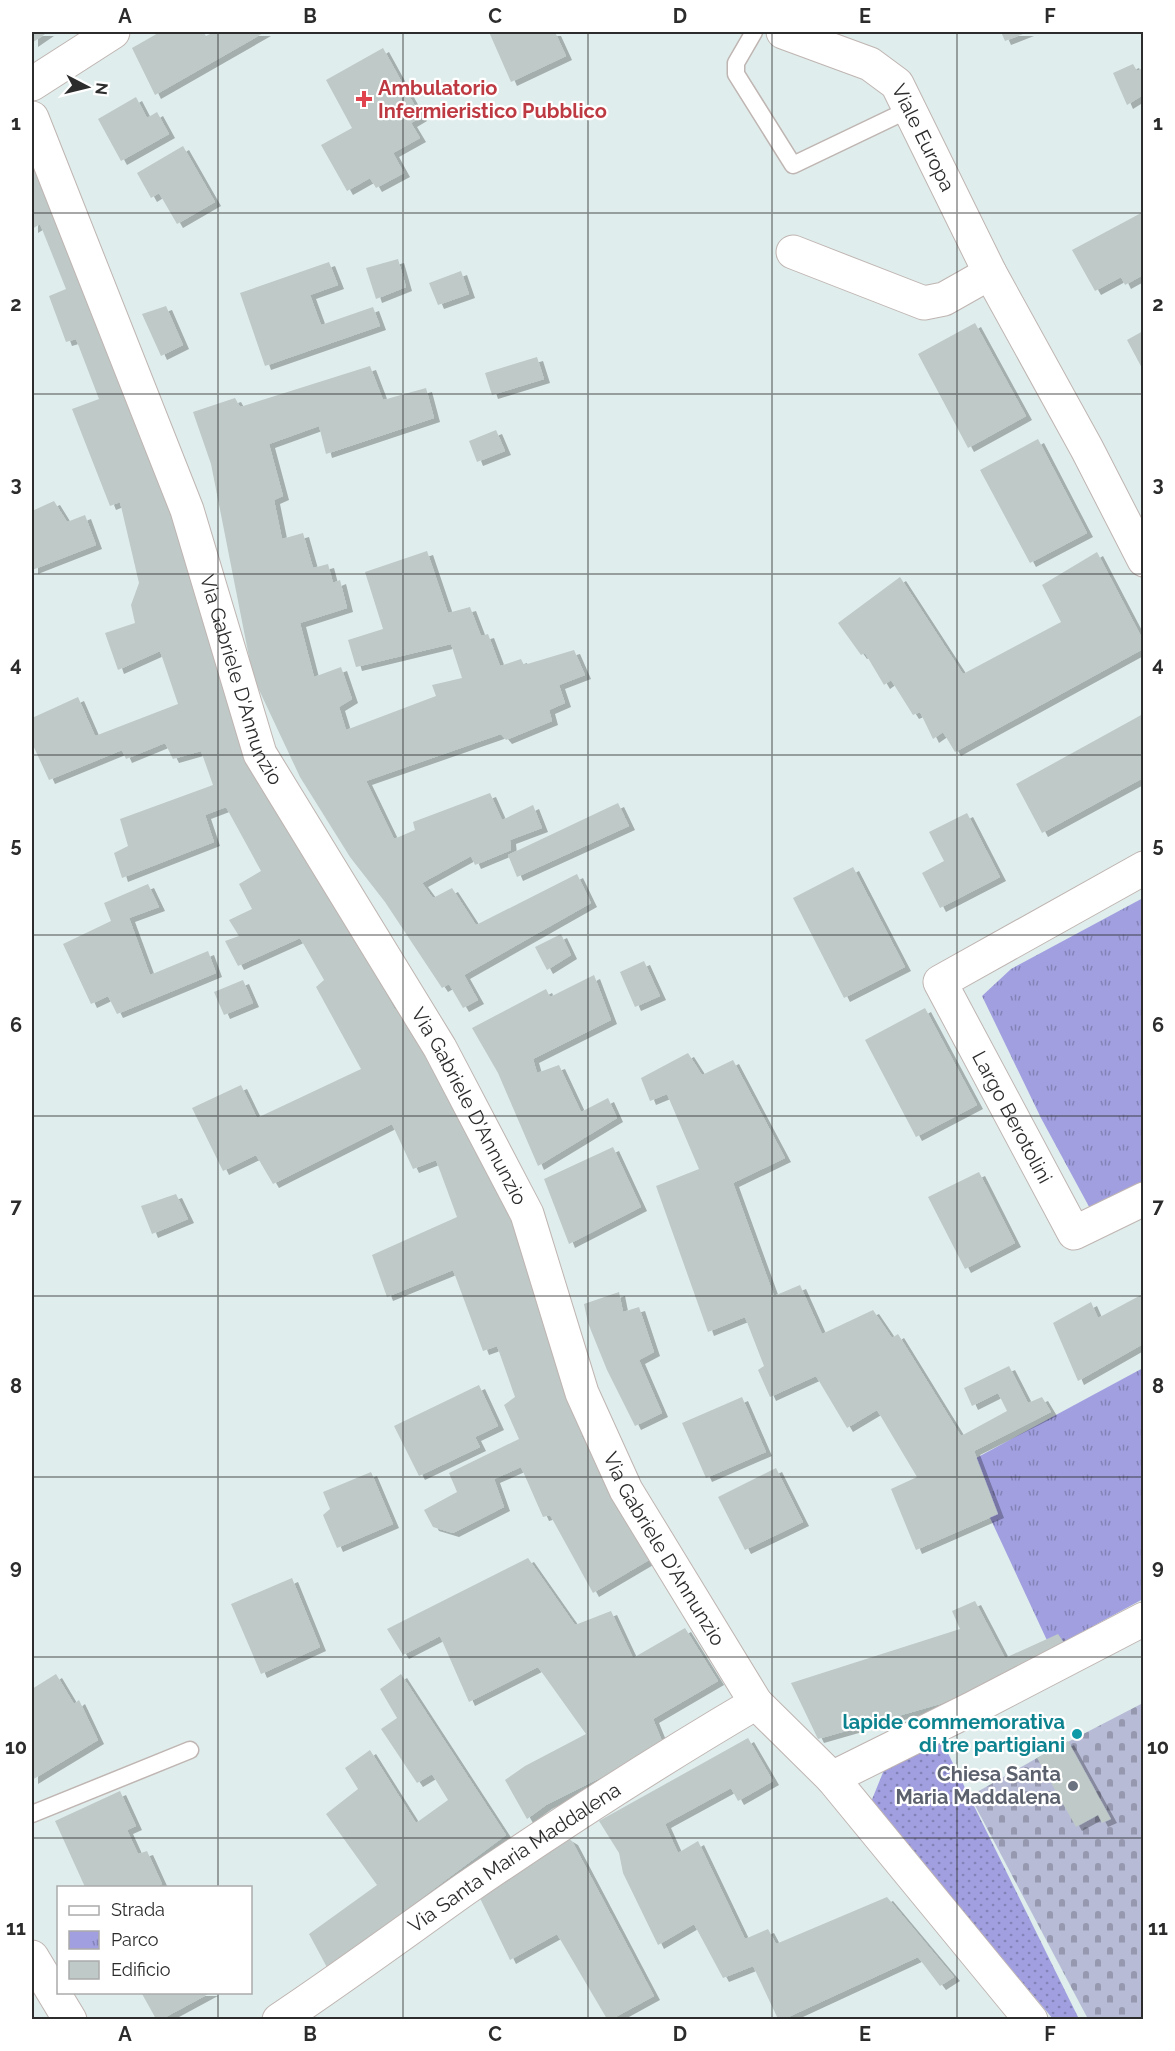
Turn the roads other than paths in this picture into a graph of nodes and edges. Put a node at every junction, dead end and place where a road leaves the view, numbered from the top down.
1 (113, 32) edge
2 (754, 32) edge
3 (783, 32) edge
4 (32, 84) edge
5 (909, 109) junction
6 (32, 118) edge
7 (793, 252) dead end
8 (990, 273) junction
9 (1143, 560) edge
10 (1143, 868) edge
11 (1143, 1199) edge
12 (1143, 1619) edge
13 (756, 1702) junction
14 (190, 1750) dead end
15 (832, 1778) junction
16 (32, 1814) edge
17 (32, 1957) edge
18 (70, 2019) edge
19 (279, 2019) edge
20 (1031, 2019) edge

1 - 4 street
2 - 5 lane
3 - 5 street, Viale Europa
5 - 8 street, Viale Europa
6 - 13 street, Via Gabriele D'Annunzio
7 - 8 street
8 - 9 street, Viale Europa
10 - 11 street, Largo Berotolini
12 - 15 street
13 - 15 street, Via Gabriele D'Annunzio
13 - 19 street, Via Santa Maria Maddalena
14 - 16 lane
15 - 20 street, Via Gabriele D'Annunzio
17 - 18 street

